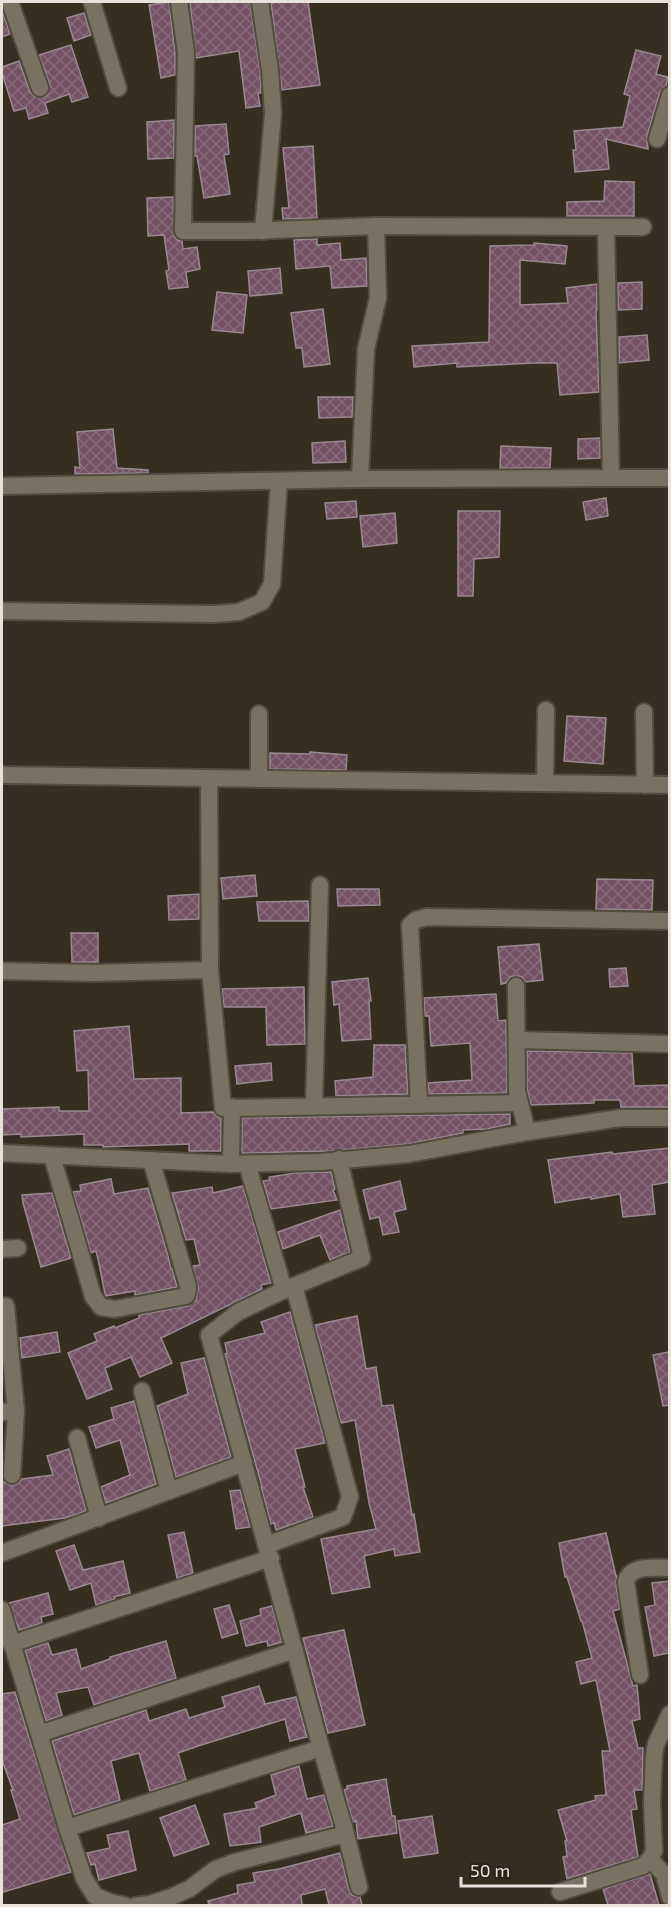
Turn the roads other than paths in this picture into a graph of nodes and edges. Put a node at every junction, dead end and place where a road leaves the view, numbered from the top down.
1 (10, 2) edge
2 (92, 2) edge
3 (178, 2) edge
4 (260, 2) edge
5 (40, 88) dead end
6 (118, 88) dead end
7 (669, 95) edge
8 (657, 139) dead end
9 (376, 226) junction
10 (606, 227) junction
11 (643, 227) dead end
12 (263, 231) junction
13 (611, 478) junction
14 (669, 478) edge
15 (360, 479) junction
16 (279, 481) junction
17 (2, 486) edge
18 (2, 611) edge
19 (546, 710) dead end
20 (644, 712) dead end
21 (259, 714) dead end
22 (2, 775) edge
23 (209, 778) junction
24 (259, 779) junction
25 (544, 783) junction
26 (645, 784) junction
27 (669, 785) edge
28 (320, 885) dead end
29 (669, 921) edge
30 (210, 970) junction
31 (2, 971) edge
32 (516, 986) dead end
33 (517, 1040) junction
34 (669, 1044) edge
35 (520, 1103) junction
36 (419, 1105) junction
37 (314, 1106) junction
38 (232, 1107) junction
39 (669, 1118) edge
40 (527, 1132) junction
41 (2, 1153) edge
42 (52, 1155) junction
43 (339, 1159) junction
44 (151, 1160) junction
45 (239, 1164) junction
46 (289, 1288) junction
47 (6, 1306) dead end
48 (142, 1391) dead end
49 (9, 1412) edge
50 (77, 1438) dead end
51 (244, 1463) junction
52 (12, 1474) dead end
53 (169, 1491) junction
54 (99, 1518) junction
55 (269, 1552) junction
56 (2, 1553) edge
57 (669, 1568) edge
58 (2, 1610) edge
59 (11, 1644) junction
60 (295, 1650) junction
61 (640, 1675) dead end
62 (669, 1714) edge
63 (39, 1734) junction
64 (321, 1748) junction
65 (67, 1828) junction
66 (346, 1834) junction
67 (651, 1859) junction
68 (359, 1887) dead end
69 (560, 1892) dead end
70 (669, 1897) edge
71 (126, 1905) edge
72 (135, 1905) edge

1 - 5 street
2 - 6 street
3 - 12 street
4 - 12 street
7 - 8 street
9 - 10 street
9 - 12 street
9 - 15 street
10 - 11 street
10 - 13 street
13 - 14 street
13 - 15 street
15 - 16 street
16 - 17 street
16 - 18 street
19 - 25 street
20 - 26 street
21 - 24 street
22 - 23 street
23 - 24 street
23 - 30 street
24 - 25 street
25 - 26 street
26 - 27 street
28 - 37 street
29 - 36 street
30 - 31 street
30 - 38 street
32 - 33 street
33 - 34 street
33 - 35 street
35 - 36 street
35 - 40 street
36 - 37 street
37 - 38 street
38 - 45 street
39 - 40 street
40 - 43 street
41 - 42 street
42 - 44 street
42 - 44 street
43 - 45 street
43 - 46 street
44 - 45 street
45 - 46 street
46 - 51 street
46 - 55 street
47 - 49 street
48 - 53 street
49 - 52 street
50 - 54 street
51 - 53 street
51 - 55 street
53 - 54 street
54 - 56 street
55 - 59 street
55 - 60 street
57 - 61 street
58 - 59 street
59 - 63 street
60 - 63 street
60 - 64 street
62 - 67 street
63 - 65 street
64 - 65 street
64 - 66 street
65 - 71 street
66 - 68 street
66 - 72 street
67 - 69 street
67 - 70 street

